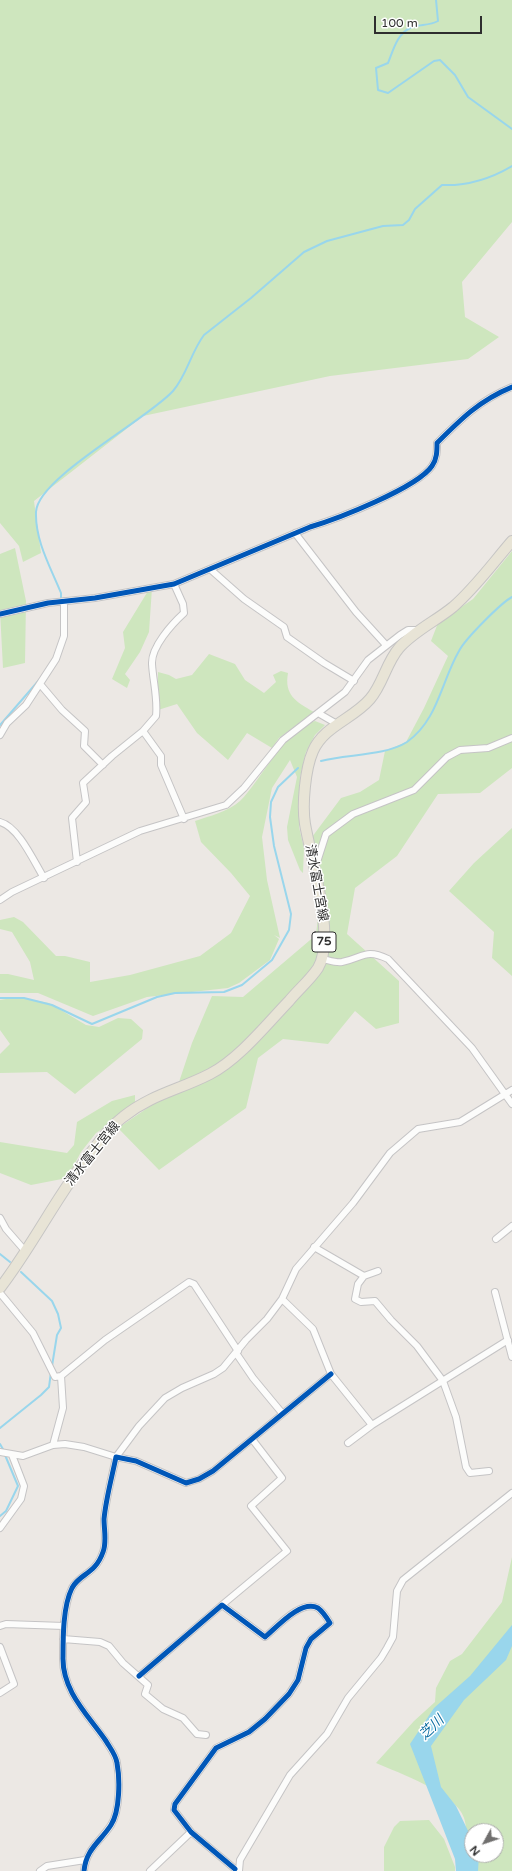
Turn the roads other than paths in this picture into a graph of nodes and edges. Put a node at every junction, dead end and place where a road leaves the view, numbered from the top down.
1 (512, 387) edge
2 (295, 533) junction
3 (512, 541) edge
4 (210, 569) junction
5 (174, 584) junction
6 (64, 601) junction
7 (0, 614) edge
8 (421, 629) junction
9 (386, 645) junction
10 (354, 681) junction
11 (40, 684) junction
12 (318, 713) junction
13 (337, 724) junction
14 (143, 731) junction
15 (0, 735) edge
16 (512, 738) edge
17 (103, 765) junction
18 (184, 819) junction
19 (0, 822) edge
20 (77, 862) junction
21 (313, 865) junction
22 (44, 878) junction
23 (0, 900) edge
24 (323, 959) junction
25 (512, 1090) edge
26 (505, 1094) junction
27 (512, 1104) edge
28 (0, 1218) edge
29 (512, 1226) edge
30 (496, 1239) dead end
31 (314, 1246) junction
32 (26, 1252) junction
33 (378, 1271) dead end
34 (364, 1276) junction
35 (0, 1288) edge
36 (495, 1292) dead end
37 (0, 1293) edge
38 (282, 1299) junction
39 (508, 1340) junction
40 (237, 1352) junction
41 (512, 1357) edge
42 (331, 1374) junction
43 (61, 1376) junction
44 (443, 1381) junction
45 (282, 1413) junction
46 (372, 1425) junction
47 (252, 1439) junction
48 (348, 1443) dead end
49 (53, 1445) junction
50 (0, 1452) edge
51 (12, 1455) junction
52 (116, 1457) junction
53 (489, 1471) dead end
54 (512, 1493) edge
55 (0, 1528) edge
56 (222, 1605) junction
57 (0, 1626) edge
58 (64, 1626) junction
59 (63, 1639) junction
60 (0, 1647) edge
61 (139, 1676) junction
62 (0, 1693) edge
63 (206, 1735) dead end
64 (191, 1832) junction
65 (85, 1860) junction
66 (236, 1870) edge
67 (40, 1871) edge
68 (84, 1871) edge
69 (150, 1871) edge

1 - 2 street
2 - 4 street
2 - 9 street
3 - 8 main road, 清水富士宮線 / 75
4 - 5 street
4 - 10 street
5 - 6 street
5 - 14 street
6 - 7 street
6 - 11 street
8 - 9 street
8 - 13 main road, 清水富士宮線 / 75
9 - 10 street
10 - 12 street
11 - 15 street
11 - 17 street
12 - 13 street
12 - 18 street
13 - 21 main road, 清水富士宮線 / 75
14 - 17 street
14 - 18 street
16 - 21 street
17 - 20 street
18 - 20 street
19 - 22 street
20 - 22 street
21 - 24 main road, 清水富士宮線 / 75
22 - 23 street
24 - 26 street
24 - 32 main road, 清水富士宮線 / 75
25 - 26 street
26 - 27 street
26 - 31 street
28 - 32 street
29 - 30 street
31 - 34 street
31 - 38 street
32 - 35 main road, 清水富士宮線 / 75
33 - 34 street
34 - 44 street
36 - 39 street
37 - 43 street
38 - 40 street
38 - 42 street
39 - 41 street
39 - 44 street
40 - 43 street
40 - 45 street
40 - 52 street
42 - 45 street
42 - 46 street
43 - 49 street
44 - 46 street
44 - 53 street
45 - 47 street
46 - 48 street
47 - 52 street
47 - 56 street
49 - 51 street
49 - 52 street
50 - 51 street
51 - 55 street
52 - 58 street
54 - 66 street
56 - 61 street
56 - 64 street
57 - 58 street
58 - 59 street
59 - 61 street
59 - 65 street
60 - 62 street
61 - 63 street
64 - 66 street
64 - 69 street
65 - 67 street
65 - 68 street

